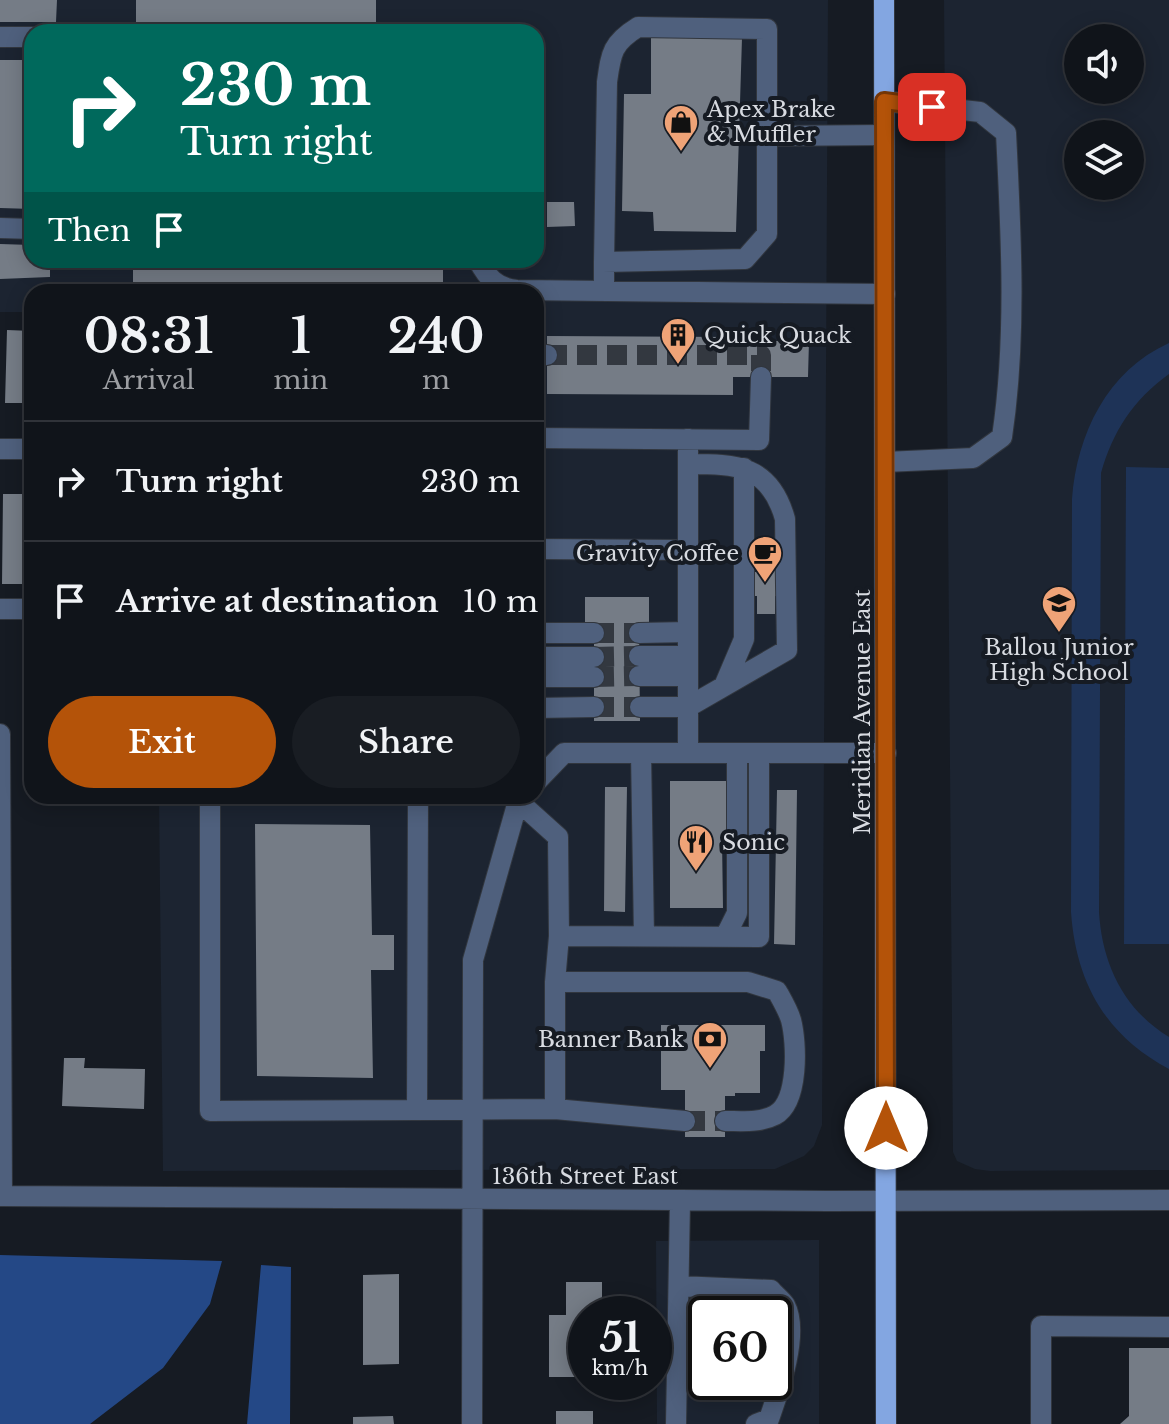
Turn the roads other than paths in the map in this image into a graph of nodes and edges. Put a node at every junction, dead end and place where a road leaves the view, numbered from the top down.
1 (884, 0) edge
2 (0, 37) edge
3 (24, 37) edge
4 (884, 101) junction
5 (884, 135) junction
6 (767, 136) junction
7 (0, 228) edge
8 (24, 229) edge
9 (604, 262) junction
10 (483, 268) edge
11 (499, 284) edge
12 (544, 290) edge
13 (604, 291) junction
14 (885, 294) junction
15 (761, 377) tunnel mouth
16 (544, 438) edge
17 (688, 439) junction
18 (0, 449) edge
19 (24, 449) edge
20 (885, 462) junction
21 (688, 464) junction
22 (744, 468) junction
23 (544, 549) edge
24 (688, 550) junction
25 (0, 609) edge
26 (24, 609) edge
27 (688, 632) junction
28 (544, 633) edge
29 (594, 633) tunnel mouth
30 (639, 633) tunnel mouth
31 (544, 658) edge
32 (639, 666) tunnel mouth
33 (688, 666) junction
34 (544, 676) edge
35 (724, 686) junction
36 (594, 707) tunnel mouth
37 (640, 707) tunnel mouth
38 (688, 707) junction
39 (544, 708) edge
40 (0, 734) edge
41 (641, 753) junction
42 (688, 753) junction
43 (737, 753) junction
44 (759, 753) junction
45 (886, 753) junction
46 (544, 771) edge
47 (210, 804) edge
48 (418, 804) edge
49 (518, 804) edge
50 (526, 804) edge
51 (559, 936) junction
52 (644, 936) junction
53 (725, 937) junction
54 (555, 982) junction
55 (473, 1109) junction
56 (555, 1109) junction
57 (417, 1110) junction
58 (685, 1121) tunnel mouth
59 (725, 1121) tunnel mouth
60 (1, 1196) edge
61 (473, 1199) junction
62 (886, 1200) junction
63 (1169, 1200) edge
64 (680, 1201) junction
65 (679, 1286) junction
66 (1169, 1327) edge
67 (472, 1424) edge
68 (678, 1424) edge
69 (756, 1424) edge
70 (886, 1424) edge
71 (1041, 1424) edge

1 - 4 main road, Meridian Avenue East
2 - 3 street
4 - 5 main road, Meridian Avenue East
4 - 20 street
5 - 6 street
5 - 14 main road, Meridian Avenue East
6 - 9 street
6 - 9 street
7 - 8 street
9 - 13 street
10 - 11 street
12 - 13 street
13 - 14 street
14 - 20 main road, Meridian Avenue East
15 - 17 street
16 - 17 street
17 - 21 street
18 - 19 street
20 - 45 main road, Meridian Avenue East
21 - 22 street
21 - 24 street
22 - 35 street
22 - 35 street
23 - 24 street
24 - 27 street
25 - 26 street
27 - 30 street
27 - 33 street
28 - 29 street
31 - 34 street
32 - 33 street
33 - 38 street
35 - 38 street
36 - 39 street
37 - 38 street
38 - 42 street
40 - 60 street
41 - 42 street
41 - 46 street
41 - 52 street
42 - 43 street
43 - 44 street
43 - 53 street
44 - 45 street
44 - 53 street
45 - 62 main road, Meridian Avenue East
47 - 57 street
48 - 57 street
49 - 55 street
50 - 51 street
51 - 52 street
51 - 54 street
52 - 53 street
54 - 56 street
54 - 59 street
55 - 56 street
55 - 57 street
55 - 61 street
56 - 58 street
60 - 61 street, 136th Street East
61 - 64 street, 136th Street East
61 - 67 street
62 - 63 street, 136th Street East
62 - 64 street, 136th Street East
62 - 70 main road, Meridian Avenue East
64 - 65 street
65 - 68 street
65 - 69 street
66 - 71 street

